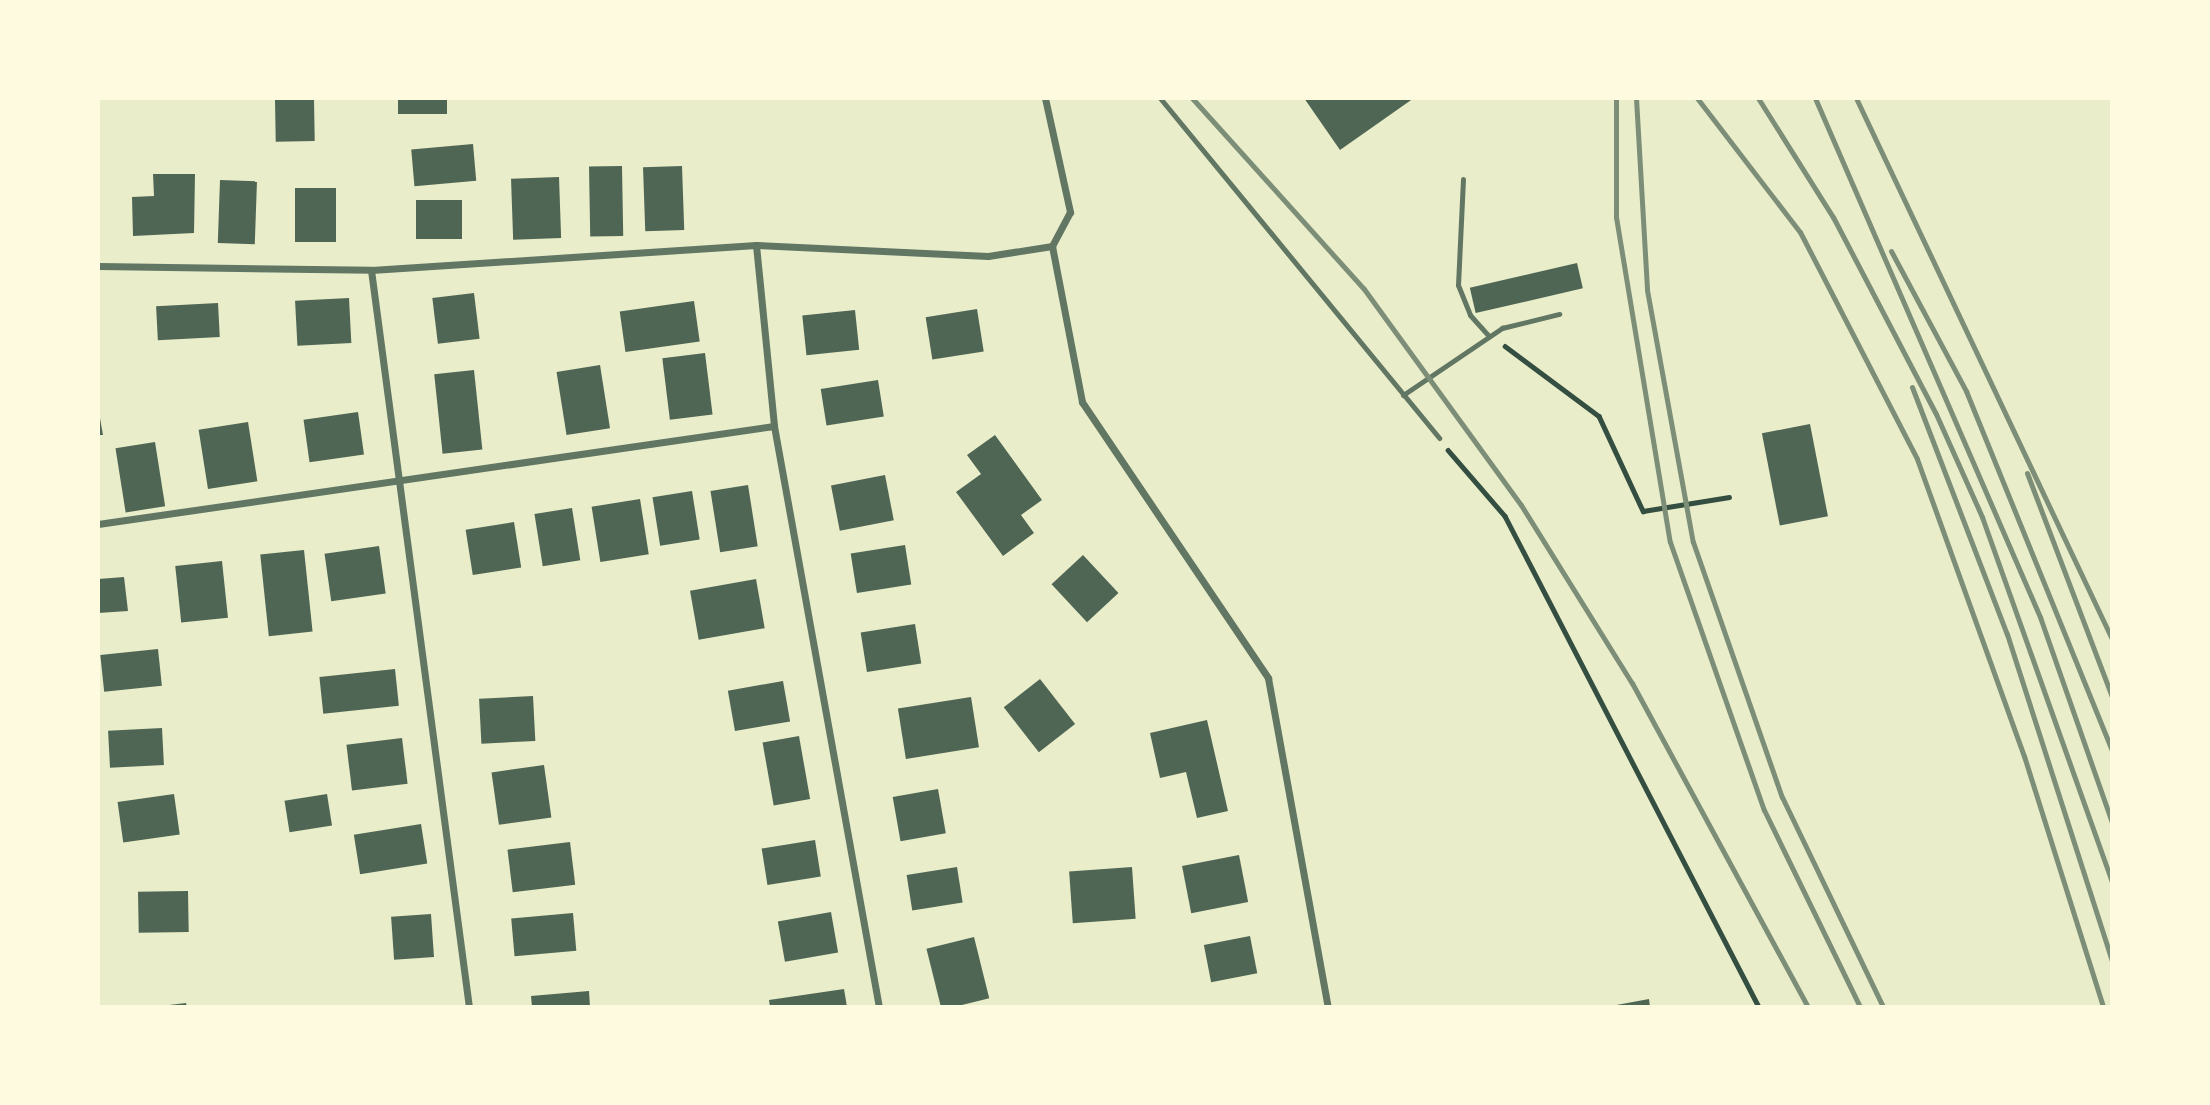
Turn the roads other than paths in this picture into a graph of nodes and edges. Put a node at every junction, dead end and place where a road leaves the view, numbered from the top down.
1 (1045, 98) edge
2 (1160, 98) edge
3 (1463, 178) dead end
4 (756, 245) junction
5 (1052, 246) junction
6 (98, 266) edge
7 (371, 270) junction
8 (1559, 314) dead end
9 (1489, 336) junction
10 (1403, 395) junction
11 (774, 426) junction
12 (1439, 439) road end
13 (395, 484) junction
14 (98, 524) edge
15 (469, 1007) edge
16 (878, 1007) edge
17 (1328, 1007) edge

1 - 5 street
2 - 10 lane
3 - 9 lane
4 - 5 street
4 - 7 street
4 - 11 street
5 - 17 street
6 - 7 street
7 - 13 street
8 - 9 lane
9 - 10 lane
10 - 12 lane
11 - 13 street
11 - 16 street
13 - 14 street
13 - 15 street

